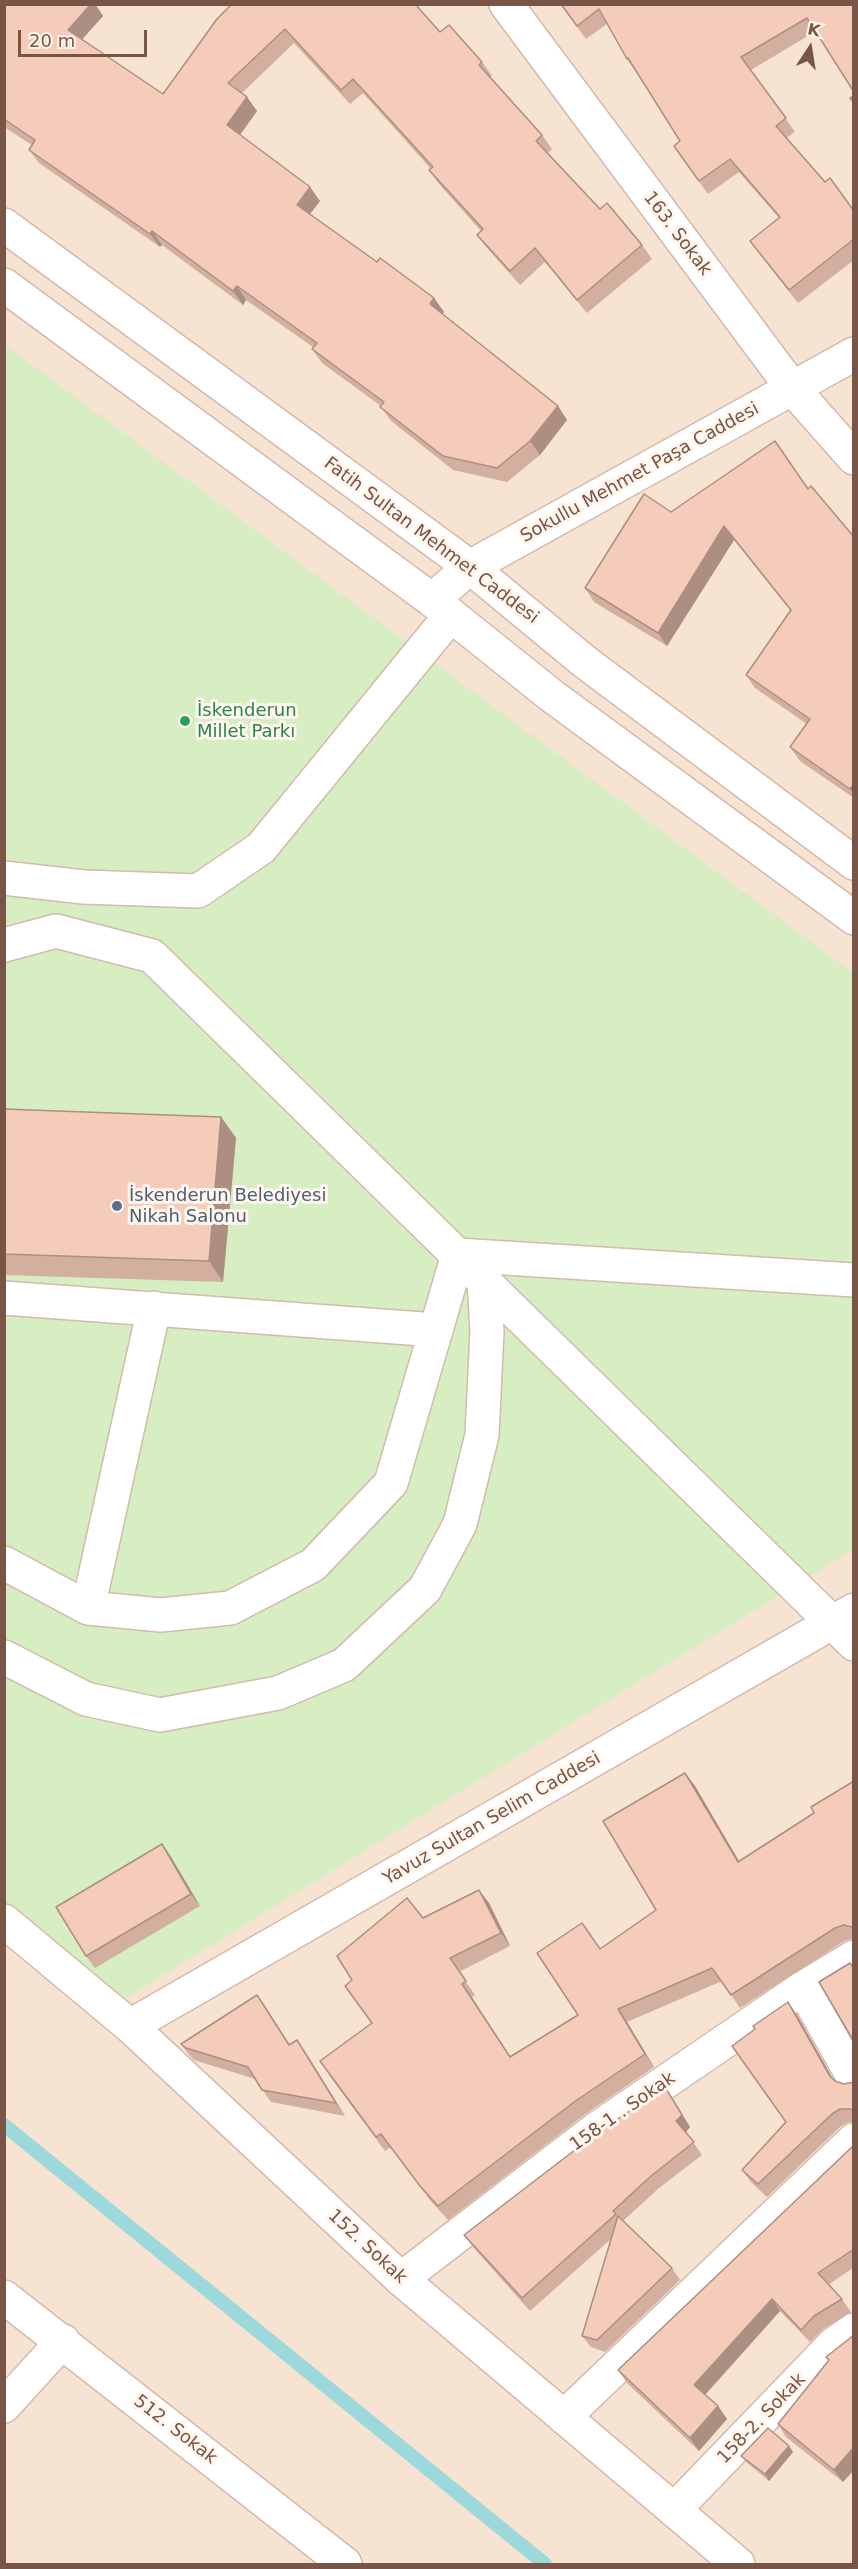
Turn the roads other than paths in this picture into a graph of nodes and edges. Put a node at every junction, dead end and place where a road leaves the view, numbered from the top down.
1 (506, 4) edge
2 (4, 225) edge
3 (4, 285) edge
4 (854, 354) edge
5 (793, 389) junction
6 (854, 458) edge
7 (470, 567) junction
8 (442, 608) junction
9 (854, 863) edge
10 (4, 878) edge
11 (854, 918) edge
12 (4, 945) edge
13 (458, 1255) junction
14 (854, 1280) edge
15 (484, 1281) junction
16 (4, 1298) edge
17 (154, 1308) junction
18 (436, 1330) junction
19 (4, 1563) edge
20 (88, 1608) junction
21 (847, 1626) edge
22 (4, 1657) edge
23 (4, 1921) edge
24 (854, 1957) edge
25 (803, 1988) junction
26 (130, 2026) junction
27 (854, 2078) edge
28 (854, 2140) edge
29 (400, 2279) junction
30 (4, 2297) edge
31 (854, 2330) edge
32 (63, 2341) junction
33 (4, 2406) edge
34 (564, 2417) junction
35 (674, 2510) junction
36 (345, 2565) edge
37 (738, 2565) edge

1 - 5 street, 163. Sokak
2 - 7 street, Fatih Sultan Mehmet Caddesi
3 - 8 street
4 - 5 street, Sokullu Mehmet Paşa Caddesi
5 - 6 street, 163. Sokak
5 - 7 street, Sokullu Mehmet Paşa Caddesi
7 - 8 street, Sokullu Mehmet Paşa Caddesi
7 - 9 street, Fatih Sultan Mehmet Caddesi
8 - 10 street, Sokullu Mehmet Paşa Caddesi
8 - 11 street
12 - 13 street
13 - 14 street
13 - 15 street
13 - 18 street
15 - 21 street
15 - 22 street
16 - 17 street
17 - 18 street
17 - 20 street
18 - 20 street
19 - 20 street
21 - 26 street, Yavuz Sultan Selim Caddesi
23 - 26 street, 152. Sokak
24 - 25 street, 158-1 . Sokak
25 - 27 street
25 - 29 street, 158-1 . Sokak
26 - 29 street, 152. Sokak
28 - 34 street
29 - 34 street, 152. Sokak
30 - 32 street, 512. Sokak
31 - 35 street, 158-2. Sokak
32 - 33 street
32 - 36 street, 512. Sokak
34 - 35 street, 152. Sokak
35 - 37 street, 152. Sokak

